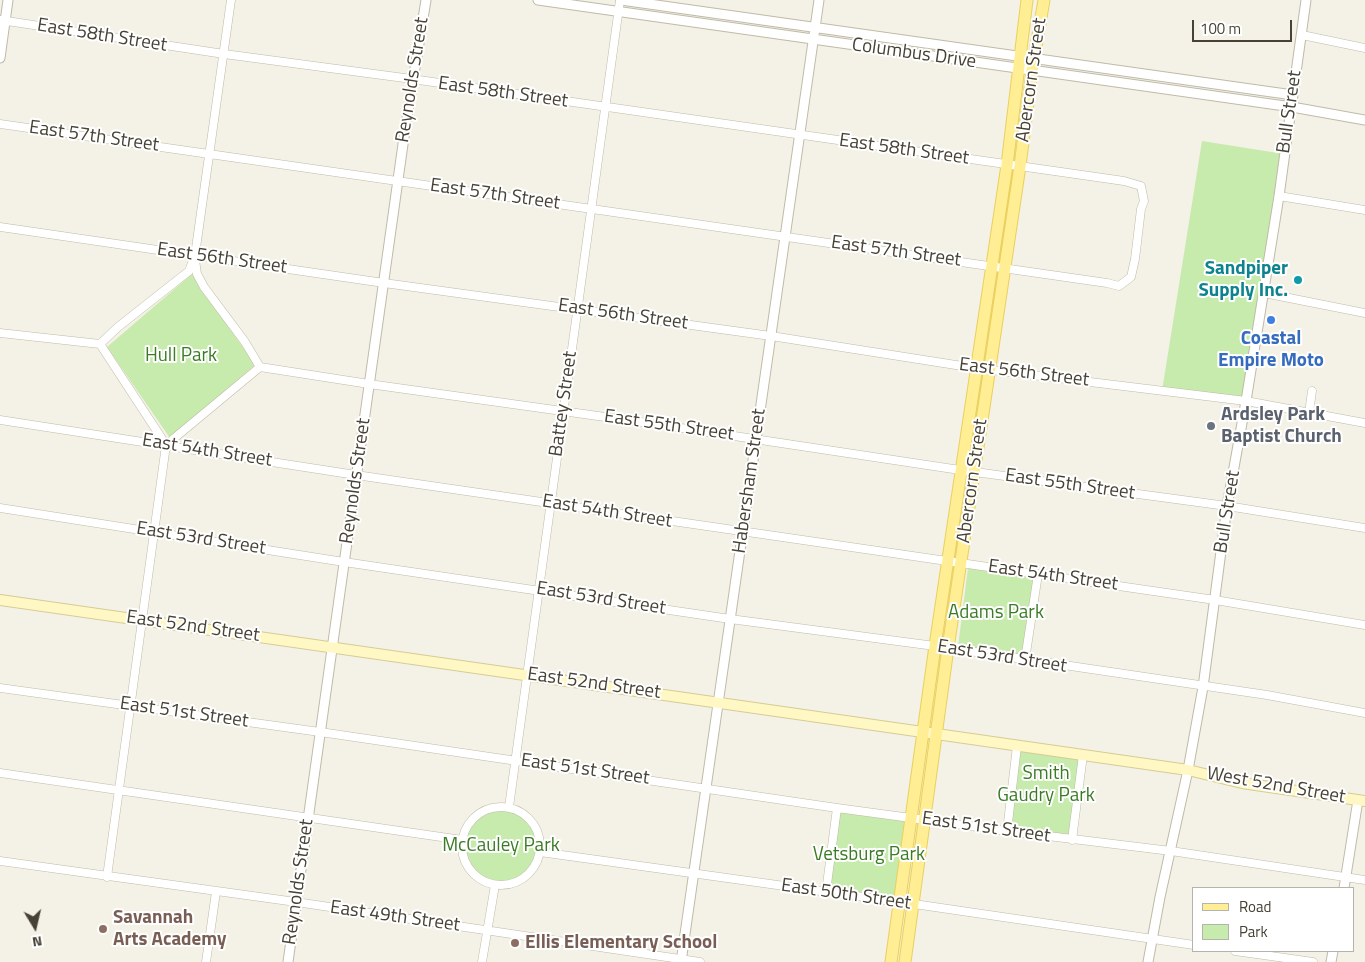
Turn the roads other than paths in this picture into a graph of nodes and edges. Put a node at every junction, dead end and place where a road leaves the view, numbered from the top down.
1 (8, 0) edge
2 (231, 0) edge
3 (426, 0) edge
4 (538, 0) edge
5 (620, 0) edge
6 (819, 0) edge
7 (1027, 0) edge
8 (1044, 0) edge
9 (1306, 0) edge
10 (618, 11) junction
11 (3, 21) edge
12 (816, 28) junction
13 (1302, 35) junction
14 (814, 40) junction
15 (1365, 48) edge
16 (224, 54) junction
17 (1019, 57) junction
18 (0, 58) edge
19 (1034, 58) junction
20 (1017, 69) junction
21 (1032, 71) junction
22 (412, 79) junction
23 (1293, 95) junction
24 (1292, 107) junction
25 (605, 108) junction
26 (1365, 120) edge
27 (0, 124) edge
28 (800, 135) junction
29 (209, 154) junction
30 (1007, 165) junction
31 (1020, 166) junction
32 (398, 182) junction
33 (1279, 196) junction
34 (591, 208) junction
35 (1365, 210) edge
36 (0, 227) edge
37 (785, 236) junction
38 (195, 255) junction
39 (990, 266) junction
40 (1004, 268) junction
41 (384, 283) junction
42 (1264, 293) junction
43 (577, 309) junction
44 (1365, 314) edge
45 (0, 332) edge
46 (771, 336) junction
47 (100, 344) junction
48 (260, 367) junction
49 (975, 368) junction
50 (989, 369) junction
51 (369, 384) junction
52 (1312, 391) dead end
53 (1246, 401) junction
54 (564, 411) junction
55 (1309, 413) junction
56 (0, 420) edge
57 (1365, 423) edge
58 (756, 439) junction
59 (166, 445) junction
60 (960, 470) junction
61 (974, 472) junction
62 (356, 475) junction
63 (551, 503) junction
64 (1227, 506) junction
65 (0, 508) edge
66 (1365, 528) edge
67 (154, 531) junction
68 (742, 532) junction
69 (949, 561) junction
70 (344, 562) junction
71 (962, 563) junction
72 (1038, 574) junction
73 (539, 590) junction
74 (0, 600) edge
75 (1215, 600) junction
76 (142, 619) junction
77 (730, 619) junction
78 (1365, 625) edge
79 (935, 646) junction
80 (332, 647) junction
81 (948, 648) junction
82 (1025, 660) junction
83 (528, 675) junction
84 (1203, 687) junction
85 (0, 688) edge
86 (718, 702) junction
87 (130, 706) junction
88 (1365, 713) edge
89 (320, 732) junction
90 (923, 732) junction
91 (937, 733) junction
92 (1017, 746) junction
93 (1083, 755) junction
94 (516, 760) junction
95 (1188, 770) junction
96 (0, 773) edge
97 (706, 787) junction
98 (118, 790) junction
99 (1362, 800) edge
100 (509, 807) junction
101 (837, 808) junction
102 (308, 817) junction
103 (912, 817) junction
104 (925, 819) junction
105 (1007, 831) junction
106 (462, 840) junction
107 (1072, 840) junction
108 (1171, 851) junction
109 (540, 852) junction
110 (0, 861) edge
111 (694, 874) junction
112 (107, 877) junction
113 (1346, 877) junction
114 (1365, 880) edge
115 (495, 885) junction
116 (1344, 887) edge
117 (216, 892) junction
118 (826, 892) junction
119 (296, 902) junction
120 (900, 902) junction
121 (914, 904) junction
122 (487, 930) junction
123 (1151, 938) junction
124 (1192, 945) edge
125 (1242, 952) edge
126 (681, 961) edge
127 (206, 962) edge
128 (288, 962) edge
129 (482, 962) edge
130 (700, 962) edge
131 (891, 962) edge
132 (905, 962) edge
133 (1148, 962) edge
134 (1313, 962) edge

1 - 11 street
2 - 16 street
3 - 22 street, Reynolds Street
4 - 10 street, Columbus Drive
5 - 10 street, Battey Street
5 - 12 street, Columbus Drive
6 - 12 street, Habersham Street
7 - 17 main road, Abercorn Street
8 - 19 main road, Abercorn Street
9 - 13 street, Bull Street
10 - 14 street, Columbus Drive
10 - 25 street, Battey Street
11 - 16 street, East 58th Street
11 - 18 street
12 - 14 street, Habersham Street
12 - 17 street, Columbus Drive
13 - 15 street
13 - 23 street, Bull Street
14 - 20 street, Columbus Drive
14 - 28 street, Habersham Street
16 - 22 street, East 58th Street
16 - 29 street
17 - 19 street, Columbus Drive
17 - 20 main road, Abercorn Street
19 - 21 main road, Abercorn Street
19 - 23 street, Columbus Drive
20 - 21 street, Columbus Drive
20 - 30 main road, Abercorn Street
21 - 24 street, Columbus Drive
21 - 31 main road, Abercorn Street
22 - 25 street, East 58th Street
22 - 32 street, Reynolds Street
23 - 24 street, Bull Street
24 - 26 street, Columbus Drive
24 - 33 street, Bull Street
25 - 28 street, East 58th Street
25 - 34 street, Battey Street
27 - 29 street, East 57th Street
28 - 30 street, East 58th Street
28 - 37 street, Habersham Street
29 - 32 street, East 57th Street
29 - 38 street
30 - 31 street, East 58th Street
30 - 39 main road, Abercorn Street
31 - 40 main road, Abercorn Street
31 - 40 street, East 58th Street
32 - 34 street, East 57th Street
32 - 41 street, Reynolds Street
33 - 35 street
33 - 42 street, Bull Street
34 - 37 street, East 57th Street
34 - 43 street, Battey Street
36 - 38 street, East 56th Street
37 - 39 street, East 57th Street
37 - 46 street, Habersham Street
38 - 41 street, East 56th Street
38 - 47 street
38 - 48 street
39 - 40 street, East 57th Street
39 - 49 main road, Abercorn Street
40 - 50 main road, Abercorn Street
41 - 43 street, East 56th Street
41 - 51 street, Reynolds Street
42 - 44 street
42 - 53 street, Bull Street
43 - 46 street, East 56th Street
43 - 54 street, Battey Street
45 - 47 street
46 - 49 street, East 56th Street
46 - 58 street, Habersham Street
47 - 59 street
48 - 51 street, East 55th Street
48 - 59 street
49 - 50 street, East 56th Street
49 - 60 main road, Abercorn Street
50 - 53 street, East 56th Street
50 - 61 main road, Abercorn Street
51 - 54 street, East 55th Street
51 - 62 street, Reynolds Street
52 - 55 street
53 - 55 street, East 56th Street
53 - 64 street, Bull Street
54 - 58 street, East 55th Street
54 - 63 street, Battey Street
55 - 57 street, East 56th Street
56 - 59 street, East 54th Street
58 - 60 street, East 55th Street
58 - 68 street, Habersham Street
59 - 62 street, East 54th Street
59 - 67 street
60 - 61 street, East 55th Street
60 - 69 main road, Abercorn Street
61 - 64 street, East 55th Street
61 - 71 main road, Abercorn Street
62 - 63 street, East 54th Street
62 - 70 street, Reynolds Street
63 - 68 street, East 54th Street
63 - 73 street, Battey Street
64 - 66 street, East 55th Street
64 - 75 street, Bull Street
65 - 67 street, East 53rd Street
67 - 70 street, East 53rd Street
67 - 76 street
68 - 69 street, East 54th Street
68 - 77 street, Habersham Street
69 - 71 street, East 54th Street
69 - 79 main road, Abercorn Street
70 - 73 street, East 53rd Street
70 - 80 street, Reynolds Street
71 - 72 street, East 54th Street
71 - 81 main road, Abercorn Street
72 - 75 street, East 54th Street
72 - 82 street
73 - 77 street, East 53rd Street
73 - 83 street, Battey Street
74 - 76 main road, East 52nd Street
75 - 78 street, East 54th Street
75 - 84 street, Bull Street
76 - 80 main road, East 52nd Street
76 - 87 street
77 - 79 street, East 53rd Street
77 - 86 street, Habersham Street
79 - 81 street, East 53rd Street
79 - 90 main road, Abercorn Street
80 - 83 main road, East 52nd Street
80 - 89 street, Reynolds Street
81 - 82 street, East 53rd Street
81 - 91 main road, Abercorn Street
82 - 84 street, East 53rd Street
83 - 86 main road, East 52nd Street
83 - 94 street, Battey Street
84 - 88 street, East 53rd Street
84 - 95 street, Bull Street
85 - 87 street, East 51st Street
86 - 90 main road, East 52nd Street
86 - 97 street, Habersham Street
87 - 89 street, East 51st Street
87 - 98 street
89 - 94 street, East 51st Street
89 - 102 street, Reynolds Street
90 - 91 main road, East 52nd Street
90 - 103 main road, Abercorn Street
91 - 92 main road, East 52nd Street
91 - 104 main road, Abercorn Street
92 - 93 main road, East 52nd Street
92 - 105 street
93 - 95 main road, East 52nd Street
93 - 107 street
94 - 97 street, East 51st Street
94 - 100 street, Battey Street
95 - 99 main road, West 52nd Street
95 - 108 street, Bull Street
96 - 98 street
97 - 101 street, East 51st Street
97 - 111 street, Habersham Street
98 - 102 street
98 - 112 street
99 - 113 street
100 - 106 street
100 - 109 street
101 - 103 street, East 51st Street
101 - 118 street
102 - 106 street
102 - 119 street, Reynolds Street
103 - 104 street, East 51st Street
103 - 120 main road, Abercorn Street
104 - 105 street, East 51st Street
104 - 121 main road, Abercorn Street
105 - 107 street, East 51st Street
106 - 115 street
107 - 108 street, East 51st Street
108 - 113 street, East 51st Street
108 - 123 street, Bull Street
109 - 111 street, East 50th Street
109 - 115 street
110 - 112 street, East 49th Street
111 - 118 street, East 50th Street
111 - 126 street, Habersham Street
112 - 117 street, East 49th Street
113 - 114 street, East 51st Street
113 - 116 street
115 - 122 street
117 - 119 street, East 49th Street
117 - 127 street
118 - 120 street, East 50th Street
119 - 122 street, East 49th Street
119 - 128 street, Reynolds Street
120 - 121 street, East 50th Street
120 - 131 main road, Abercorn Street
121 - 123 street, East 50th Street
121 - 132 main road, Abercorn Street
122 - 126 street, East 49th Street
122 - 129 street
123 - 124 street, East 50th Street
123 - 133 street, Bull Street
125 - 134 street
126 - 130 street, East 49th Street

